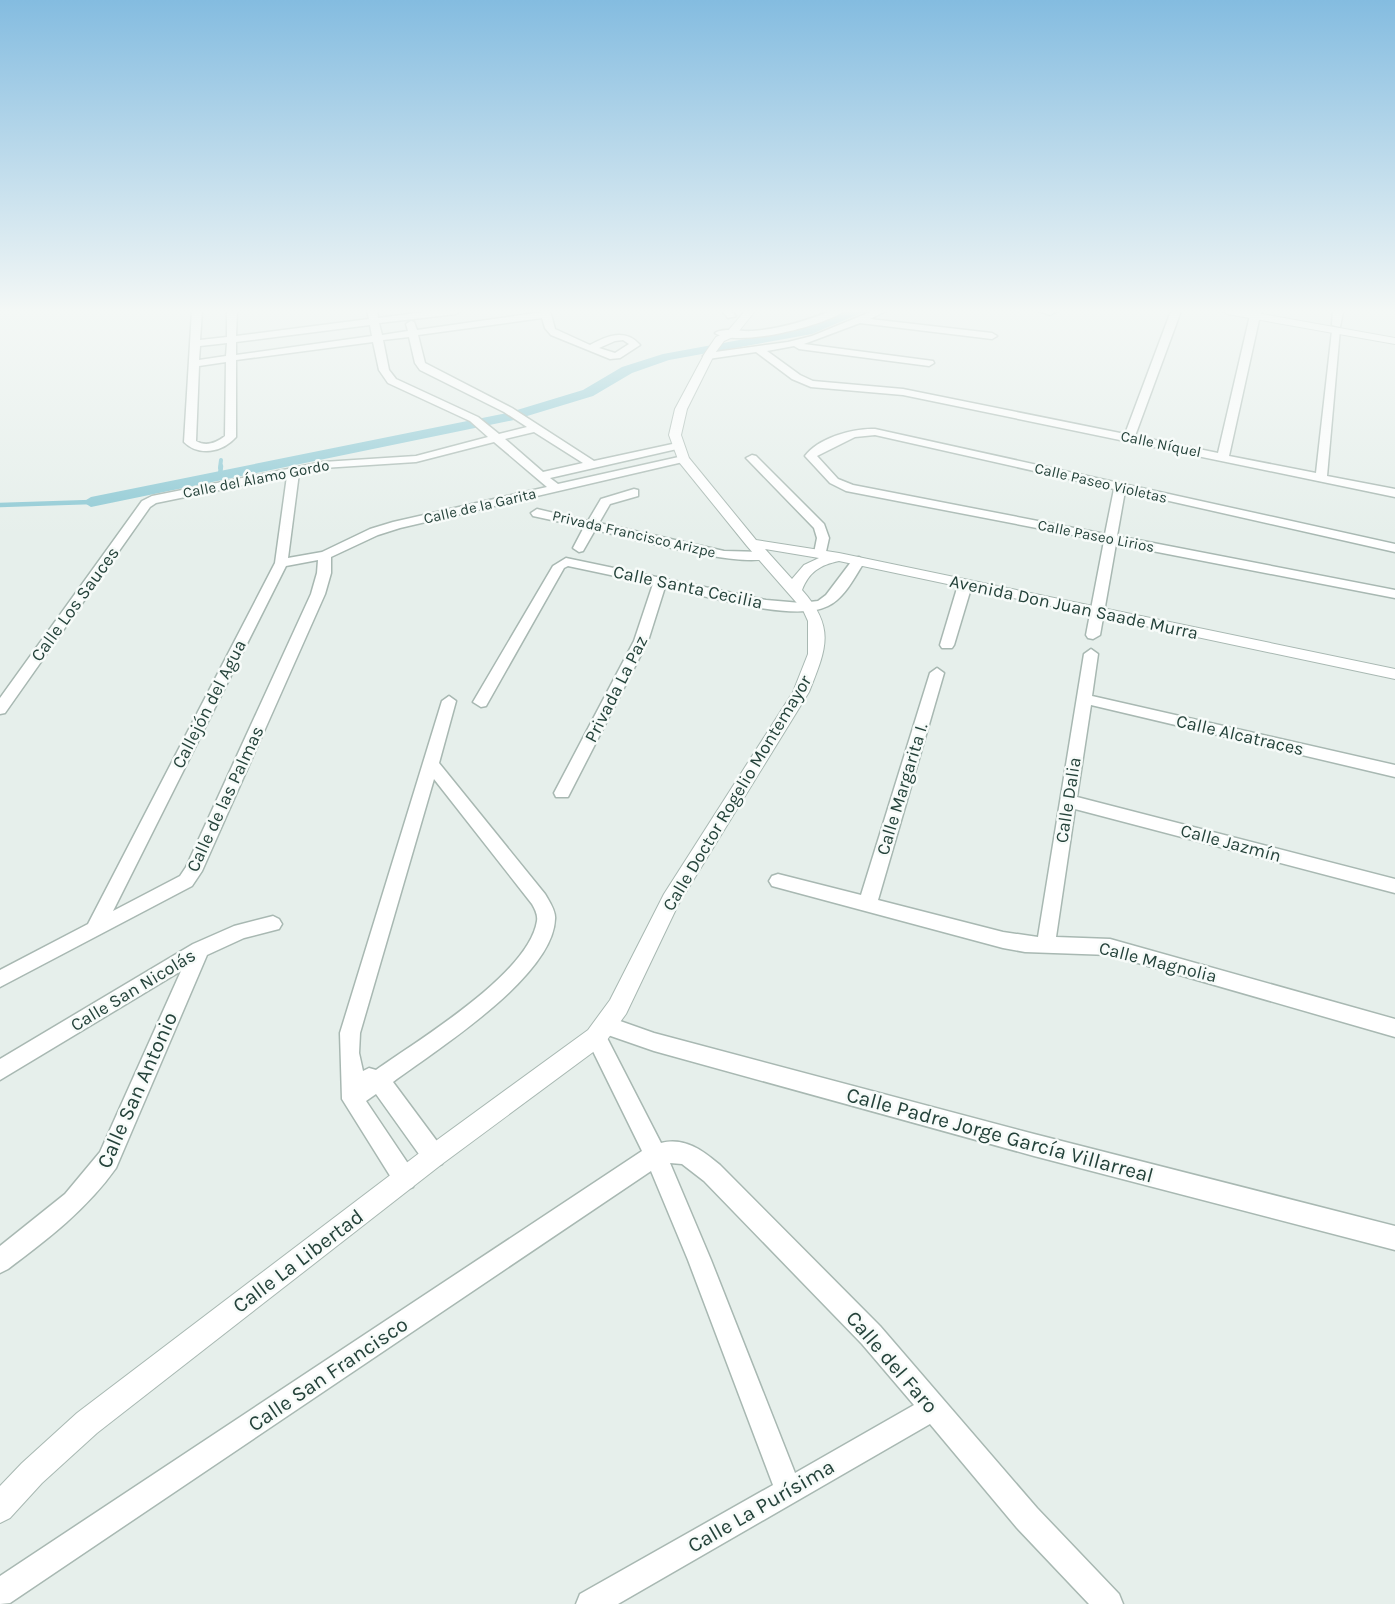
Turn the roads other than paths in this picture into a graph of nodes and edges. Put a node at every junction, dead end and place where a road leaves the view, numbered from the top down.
1 (194, 386) edge
2 (232, 386) edge
3 (402, 386) edge
4 (460, 386) edge
5 (694, 386) edge
6 (832, 386) edge
7 (1149, 386) edge
8 (1240, 386) edge
9 (1331, 386) edge
10 (536, 428) junction
11 (497, 438) junction
12 (1130, 438) junction
13 (680, 453) junction
14 (811, 454) joint
15 (1223, 457) junction
16 (752, 458) dead end
17 (593, 465) junction
18 (294, 470) junction
19 (542, 476) junction
20 (1321, 478) junction
21 (1120, 487) junction
22 (556, 489) junction
23 (634, 493) dead end
24 (1395, 493) edge
25 (152, 500) joint
26 (537, 513) dead end
27 (594, 524) junction
28 (1110, 539) junction
29 (752, 543) junction
30 (579, 548) dead end
31 (1395, 548) edge
32 (819, 553) junction
33 (325, 555) junction
34 (730, 556) junction
35 (764, 556) junction
36 (839, 557) junction
37 (859, 561) junction
38 (281, 563) junction
39 (660, 582) junction
40 (966, 585) junction
41 (795, 590) junction
42 (1395, 594) edge
43 (810, 608) junction
44 (1097, 612) junction
45 (1093, 635) dead end
46 (946, 645) dead end
47 (1091, 654) dead end
48 (937, 673) dead end
49 (1395, 674) edge
50 (1085, 699) junction
51 (449, 701) dead end
52 (481, 702) dead end
53 (0, 709) edge
54 (429, 762) junction
55 (1395, 771) edge
56 (562, 793) dead end
57 (1068, 801) junction
58 (778, 881) dead end
59 (1395, 886) edge
60 (867, 905) junction
61 (273, 924) dead end
62 (95, 928) junction
63 (1046, 945) junction
64 (200, 950) junction
65 (0, 979) edge
66 (1395, 1028) edge
67 (601, 1031) junction
68 (0, 1070) edge
69 (353, 1075) junction
70 (379, 1080) junction
71 (352, 1099) junction
72 (656, 1155) junction
73 (434, 1156) junction
74 (405, 1179) junction
75 (1395, 1238) edge
76 (0, 1261) edge
77 (932, 1409) junction
78 (788, 1490) junction
79 (0, 1508) edge
80 (0, 1593) edge
81 (590, 1604) edge
82 (1109, 1604) edge

1 - 2 street
3 - 11 street
4 - 10 street
5 - 13 street
6 - 12 street, Calle Níquel
7 - 12 street
8 - 15 street
9 - 20 street
10 - 11 street, Calle del Álamo Gordo
10 - 17 street
11 - 18 street, Calle del Álamo Gordo
11 - 19 street
12 - 15 street, Calle Níquel
13 - 17 street, Calle de la Garita
13 - 22 street, Calle de la Garita
13 - 29 street, Calle Doctor Rogelio Montemayor
14 - 21 street, Calle Paseo Violetas
14 - 28 street, Calle Paseo Lirios
15 - 20 street, Calle Níquel
16 - 32 street
17 - 19 street, Calle de la Garita
18 - 25 street, Calle del Álamo Gordo
18 - 38 street, Callejón del Agua
19 - 22 street
20 - 24 street, Calle Níquel
21 - 28 street
21 - 31 street, Calle Paseo Violetas
22 - 33 street, Calle de la Garita
23 - 27 street
25 - 53 street, Calle Los Sauces
26 - 27 street, Privada Francisco Arizpe
27 - 30 street
27 - 34 street, Privada Francisco Arizpe
28 - 42 street, Calle Paseo Lirios
28 - 44 street
29 - 32 street, Avenida Don Juan Saade Murra
29 - 34 street, Privada Francisco Arizpe
29 - 35 street, Calle Doctor Rogelio Montemayor
32 - 36 street, Avenida Don Juan Saade Murra
33 - 38 street, Calle de la Garita
33 - 62 street, Calle de las Palmas
34 - 35 street, Privada Francisco Arizpe
35 - 41 street, Calle Doctor Rogelio Montemayor
36 - 37 street, Avenida Don Juan Saade Murra
36 - 41 street
37 - 40 street, Avenida Don Juan Saade Murra
37 - 43 street
38 - 62 street, Callejón del Agua
39 - 43 street, Calle Santa Cecilia
39 - 52 street, Calle Santa Cecilia
39 - 56 street, Privada La Paz
40 - 44 street, Avenida Don Juan Saade Murra
40 - 46 street
41 - 43 street, Calle Doctor Rogelio Montemayor
43 - 67 street, Calle Doctor Rogelio Montemayor
44 - 45 street
44 - 49 street, Avenida Don Juan Saade Murra
47 - 50 street, Calle Dalia
48 - 60 street, Calle Margarita I.
50 - 55 street, Calle Alcatraces
50 - 57 street, Calle Dalia
51 - 54 street
54 - 69 street
54 - 70 street
57 - 59 street, Calle Jazmín
57 - 63 street, Calle Dalia
58 - 60 street, Calle Magnolia
60 - 63 street, Calle Magnolia
61 - 64 street, Calle San Nicolás
62 - 65 street, Calle de las Palmas
63 - 66 street, Calle Magnolia
64 - 68 street, Calle San Nicolás
64 - 76 street, Calle San Antonio
67 - 72 street
67 - 73 street, Calle La Libertad
67 - 75 street, Calle Padre Jorge García Villarreal
69 - 70 street
69 - 71 street
70 - 71 street
70 - 73 street
71 - 74 street
72 - 77 street, Calle del Faro
72 - 78 street
72 - 80 street, Calle San Francisco
73 - 74 street, Calle La Libertad
74 - 79 street, Calle La Libertad
77 - 78 street, Calle La Purísima
77 - 82 street, Calle del Faro
78 - 81 street, Calle La Purísima

